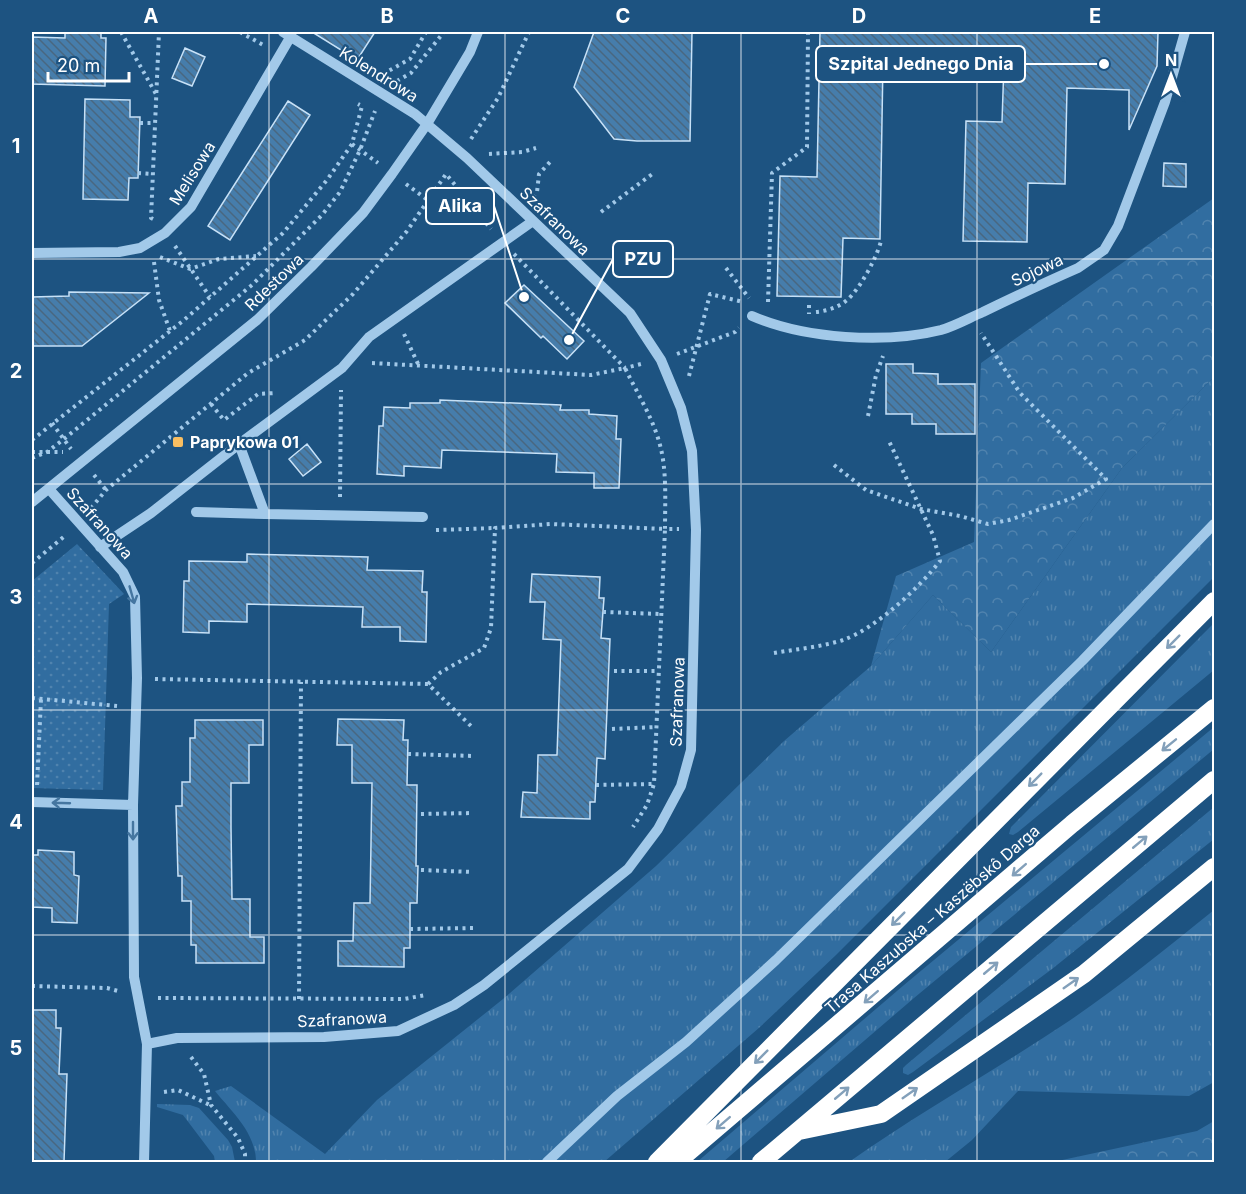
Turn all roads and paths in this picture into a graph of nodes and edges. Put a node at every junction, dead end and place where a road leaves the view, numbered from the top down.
1 (121, 32) edge
2 (159, 32) edge
3 (240, 32) edge
4 (426, 32) edge
5 (444, 32) edge
6 (478, 32) edge
7 (529, 32) edge
8 (808, 32) edge
9 (1185, 32) edge
10 (287, 34) edge
11 (280, 55) junction
12 (410, 59) dead end
13 (393, 83) dead end
14 (156, 95) junction
15 (353, 100) dead end
16 (377, 107) dead end
17 (140, 123) dead end
18 (155, 123) junction
19 (427, 124) junction
20 (352, 144) junction
21 (536, 148) dead end
22 (360, 150) junction
23 (464, 156) junction
24 (550, 162) dead end
25 (655, 172) dead end
26 (138, 173) dead end
27 (153, 174) junction
28 (392, 174) junction
29 (429, 201) dead end
30 (523, 210) junction
31 (601, 212) dead end
32 (532, 220) junction
33 (165, 233) junction
34 (881, 241) dead end
35 (32, 253) edge
36 (257, 256) junction
37 (726, 268) dead end
38 (190, 269) junction
39 (210, 297) junction
40 (768, 301) dead end
41 (747, 303) dead end
42 (756, 305) dead end
43 (809, 313) dead end
44 (752, 316) joint
45 (970, 317) junction
46 (396, 318) junction
47 (170, 331) junction
48 (893, 337) junction
49 (696, 346) junction
50 (661, 360) junction
51 (345, 365) junction
52 (419, 366) junction
53 (625, 368) junction
54 (313, 390) junction
55 (226, 391) dead end
56 (212, 404) junction
57 (681, 408) junction
58 (868, 416) dead end
59 (888, 439) dead end
60 (32, 440) edge
61 (239, 444) junction
62 (73, 451) dead end
63 (32, 452) edge
64 (47, 452) junction
65 (32, 458) edge
66 (834, 465) dead end
67 (49, 489) junction
68 (32, 502) edge
69 (921, 509) junction
70 (196, 512) dead end
71 (265, 514) junction
72 (340, 515) junction
73 (423, 517) joint
74 (78, 522) junction
75 (1215, 525) edge
76 (495, 528) junction
77 (665, 529) junction
78 (696, 530) junction
79 (100, 548) junction
80 (32, 563) edge
81 (1215, 601) edge
82 (603, 612) dead end
83 (661, 614) junction
84 (774, 653) dead end
85 (614, 670) dead end
86 (659, 671) junction
87 (162, 679) dead end
88 (301, 682) junction
89 (428, 684) junction
90 (32, 698) edge
91 (41, 699) junction
92 (136, 708) junction
93 (1215, 708) edge
94 (472, 727) dead end
95 (657, 727) junction
96 (612, 729) dead end
97 (408, 754) dead end
98 (472, 756) dead end
99 (1215, 780) edge
100 (596, 784) dead end
101 (654, 784) junction
102 (34, 802) edge
103 (133, 805) junction
104 (473, 813) dead end
105 (422, 814) dead end
106 (630, 831) dead end
107 (1215, 867) edge
108 (422, 870) dead end
109 (473, 872) dead end
110 (474, 928) dead end
111 (410, 929) dead end
112 (32, 986) edge
113 (435, 994) dead end
114 (138, 998) junction
115 (299, 999) junction
116 (177, 1038) junction
117 (147, 1044) junction
118 (211, 1105) junction
119 (146, 1114) junction
120 (797, 1131) junction
121 (144, 1162) edge
122 (245, 1162) edge
123 (547, 1162) edge
124 (657, 1162) edge
125 (677, 1162) edge
126 (761, 1162) edge

1 - 14 path
2 - 14 path
3 - 11 path
4 - 12 path
5 - 13 path
6 - 19 street, Rdestowa
7 - 23 path
8 - 40 path
9 - 45 street, Sojowa
10 - 11 street, Melisowa
10 - 19 street, Kolendrowa
11 - 33 street, Melisowa
14 - 18 path
15 - 20 path
16 - 22 path
17 - 18 path
18 - 27 path
19 - 23 street, Szafranowa
19 - 28 street, Rdestowa
20 - 22 path
20 - 36 path
21 - 23 path
22 - 28 path
22 - 64 path
23 - 30 street, Szafranowa
24 - 30 path
25 - 31 path
26 - 27 path
27 - 33 path
28 - 29 path
28 - 67 street, Rdestowa
30 - 32 street, Szafranowa
32 - 46 street
32 - 50 street, Szafranowa
33 - 35 street, Melisowa
33 - 38 path
34 - 43 path
36 - 38 path
36 - 39 path
37 - 42 path
38 - 39 path
38 - 47 path
39 - 47 path
41 - 49 path
44 - 48 street, Sojowa
44 - 49 path
45 - 48 street, Sojowa
45 - 69 path
46 - 51 street
46 - 52 path
47 - 60 path
48 - 58 path
49 - 50 path
49 - 57 path
50 - 53 path
50 - 57 street, Szafranowa
51 - 52 path
51 - 54 street
51 - 72 path
52 - 53 path
53 - 77 path
54 - 56 path
54 - 61 street
55 - 56 path
56 - 74 path
57 - 78 street, Szafranowa
59 - 69 path
61 - 71 street
61 - 79 street
62 - 64 path
63 - 64 path
64 - 65 path
66 - 69 path
67 - 68 street, Rdestowa
67 - 74 street, Szafranowa
69 - 84 path
70 - 71 street
71 - 72 street
72 - 73 street
73 - 76 path
74 - 79 street, Szafranowa
74 - 80 path
75 - 123 street
76 - 77 path
76 - 89 path
77 - 78 path
77 - 83 path
78 - 116 street, Szafranowa
79 -> 92 street, Szafranowa
81 -> 124 highway
82 - 83 path
83 - 86 path
85 - 86 path
86 - 95 path
87 - 88 path
88 - 89 path
88 - 115 path
89 - 94 path
90 - 91 path
91 - 92 path
91 - 102 path
92 - 103 street, Szafranowa
93 -> 125 highway, Trasa Kaszubska – Kaszëbskô Darga
95 - 96 path
95 - 101 path
97 - 98 path
120 -> 99 highway
100 - 101 path
101 - 106 path
103 -> 102 street
103 -> 114 street, Szafranowa
104 - 105 path
120 -> 107 highway
108 - 109 path
110 - 111 path
112 - 114 path
113 - 115 path
114 - 115 path
114 - 117 street, Szafranowa
116 - 117 street, Szafranowa
116 - 118 path
117 - 119 street, Szafranowa
118 - 119 path
118 - 122 path
119 - 121 street, Szafranowa
120 - 126 highway

